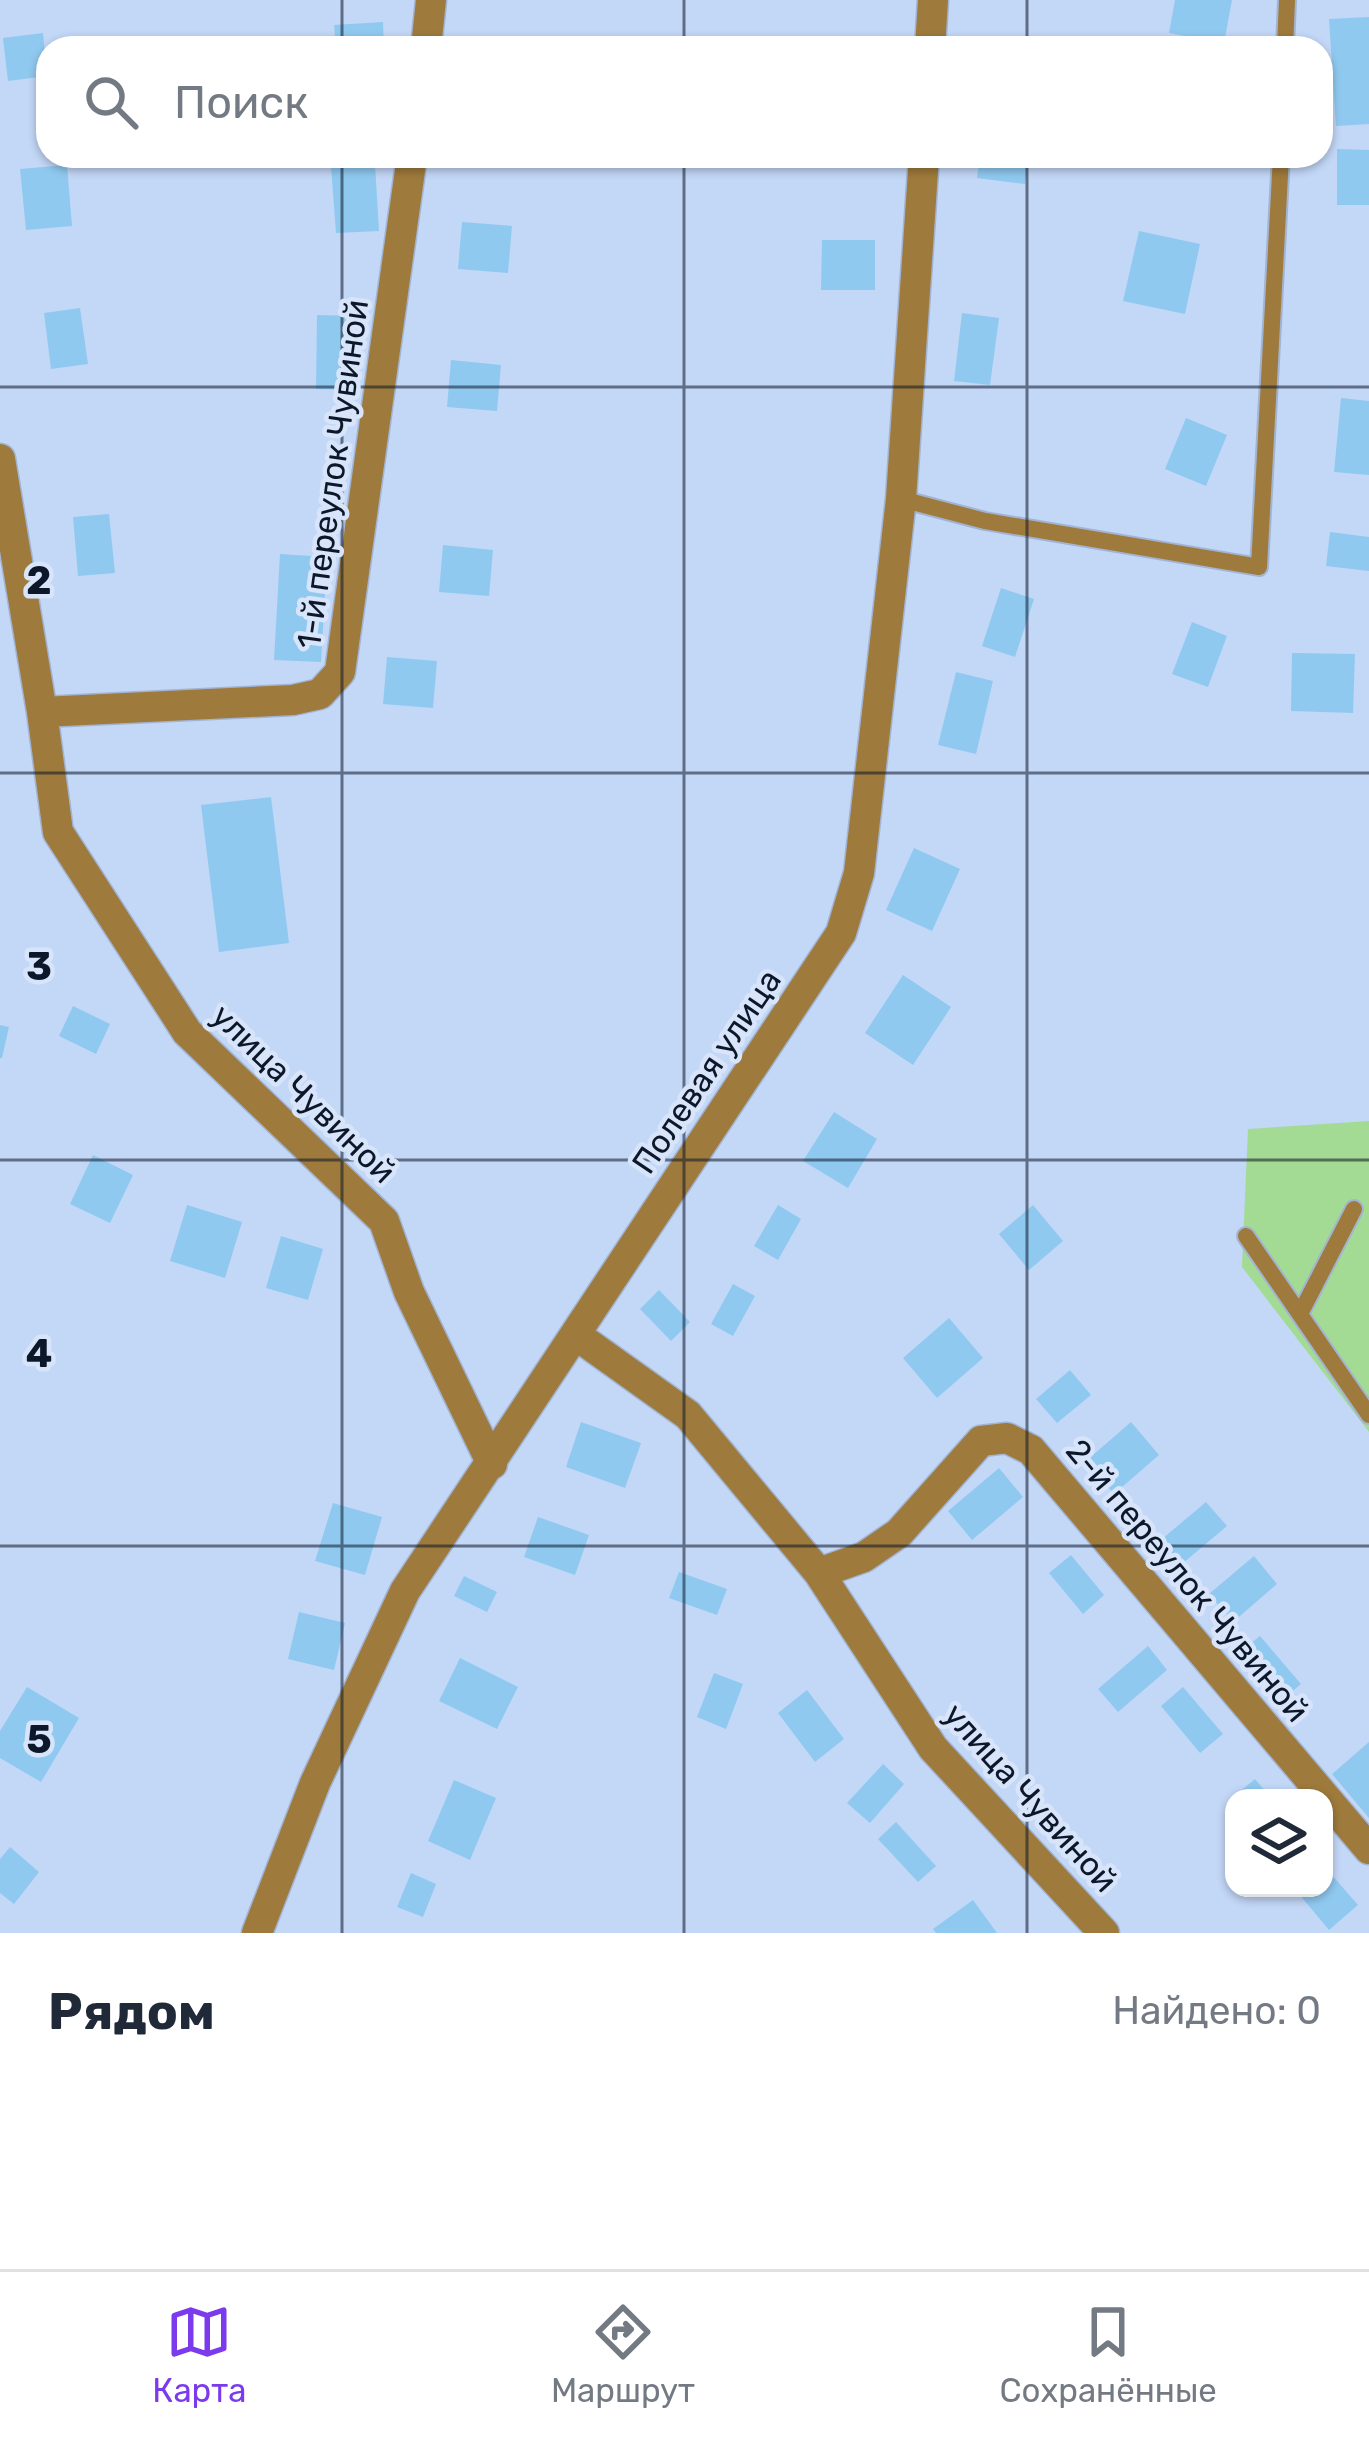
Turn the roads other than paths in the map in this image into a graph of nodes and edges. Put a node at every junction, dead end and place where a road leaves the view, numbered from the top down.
1 (431, 0) edge
2 (932, 0) edge
3 (1287, 0) edge
4 (427, 36) edge
5 (930, 36) edge
6 (1286, 36) edge
7 (410, 168) edge
8 (923, 168) edge
9 (1280, 168) edge
10 (0, 459) edge
11 (901, 499) junction
12 (42, 712) junction
13 (1354, 1209) dead end
14 (1246, 1236) dead end
15 (1300, 1314) junction
16 (576, 1335) junction
17 (1369, 1415) edge
18 (492, 1464) junction
19 (819, 1573) junction
20 (1369, 1849) edge
21 (257, 1933) edge
22 (1104, 1933) edge

1 - 4 street
2 - 5 street
3 - 6 lane
7 - 12 street, 1-й переулок Чувиной
8 - 11 street, Полевая улица
9 - 11 lane
10 - 12 street, улица Чувиной
11 - 16 street, Полевая улица
12 - 18 street, улица Чувиной
13 - 15 lane
14 - 15 lane
15 - 17 lane
16 - 18 street, Полевая улица
16 - 19 street, улица Чувиной
18 - 21 street, Полевая улица
19 - 20 street, 2-й переулок Чувиной
19 - 22 street, улица Чувиной

